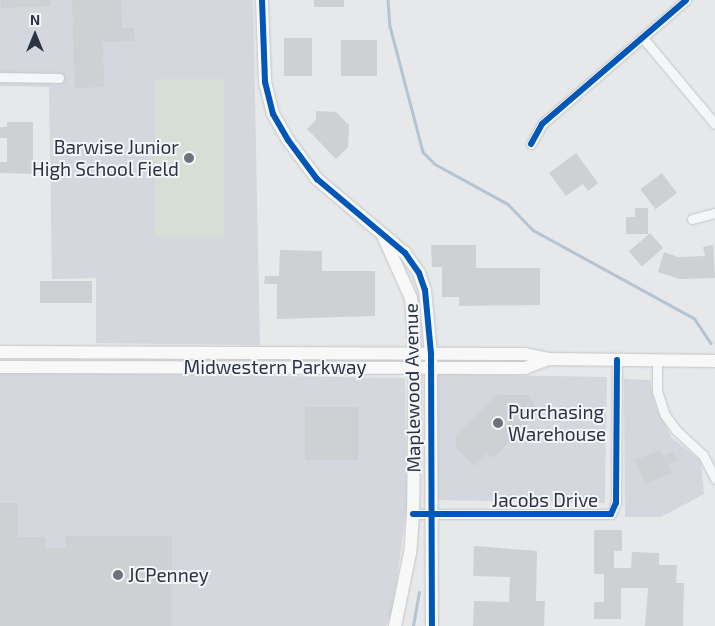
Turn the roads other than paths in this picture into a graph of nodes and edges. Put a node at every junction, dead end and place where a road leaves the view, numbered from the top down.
1 (262, 0) edge
2 (686, 0) edge
3 (643, 38) junction
4 (0, 77) edge
5 (59, 78) dead end
6 (715, 124) edge
7 (531, 144) dead end
8 (715, 213) edge
9 (692, 219) dead end
10 (382, 234) junction
11 (0, 352) edge
12 (202, 353) junction
13 (415, 354) junction
14 (430, 354) junction
15 (548, 359) junction
16 (617, 360) junction
17 (657, 360) junction
18 (715, 361) edge
19 (0, 367) edge
20 (203, 367) junction
21 (415, 368) junction
22 (430, 368) junction
23 (715, 479) edge
24 (413, 514) junction
25 (429, 514) junction
26 (395, 626) edge
27 (432, 626) edge

1 - 10 main road, Maplewood Avenue
2 - 3 street
3 - 6 street
3 - 7 street
4 - 5 street
8 - 9 street
10 - 13 main road, Maplewood Avenue
10 - 14 main road, Maplewood Avenue
11 - 12 main road, Midwestern Parkway
12 - 13 main road, Midwestern Parkway
12 - 20 main road
13 - 14 main road, Midwestern Parkway
13 - 21 main road, Maplewood Avenue
14 - 15 main road, Midwestern Parkway
14 - 22 main road, Maplewood Avenue
15 - 16 main road, Midwestern Parkway
15 - 22 main road, Midwestern Parkway
16 - 17 main road, Midwestern Parkway
16 - 25 street, Jacobs Drive
17 - 18 main road, Midwestern Parkway
17 - 23 street
19 - 20 main road, Midwestern Parkway
20 - 21 main road, Midwestern Parkway
21 - 22 main road, Midwestern Parkway
21 - 24 main road, Maplewood Avenue
22 - 25 main road, Maplewood Avenue
24 - 25 street, Jacobs Drive
24 - 26 main road, Maplewood Avenue
25 - 27 main road, Maplewood Avenue

